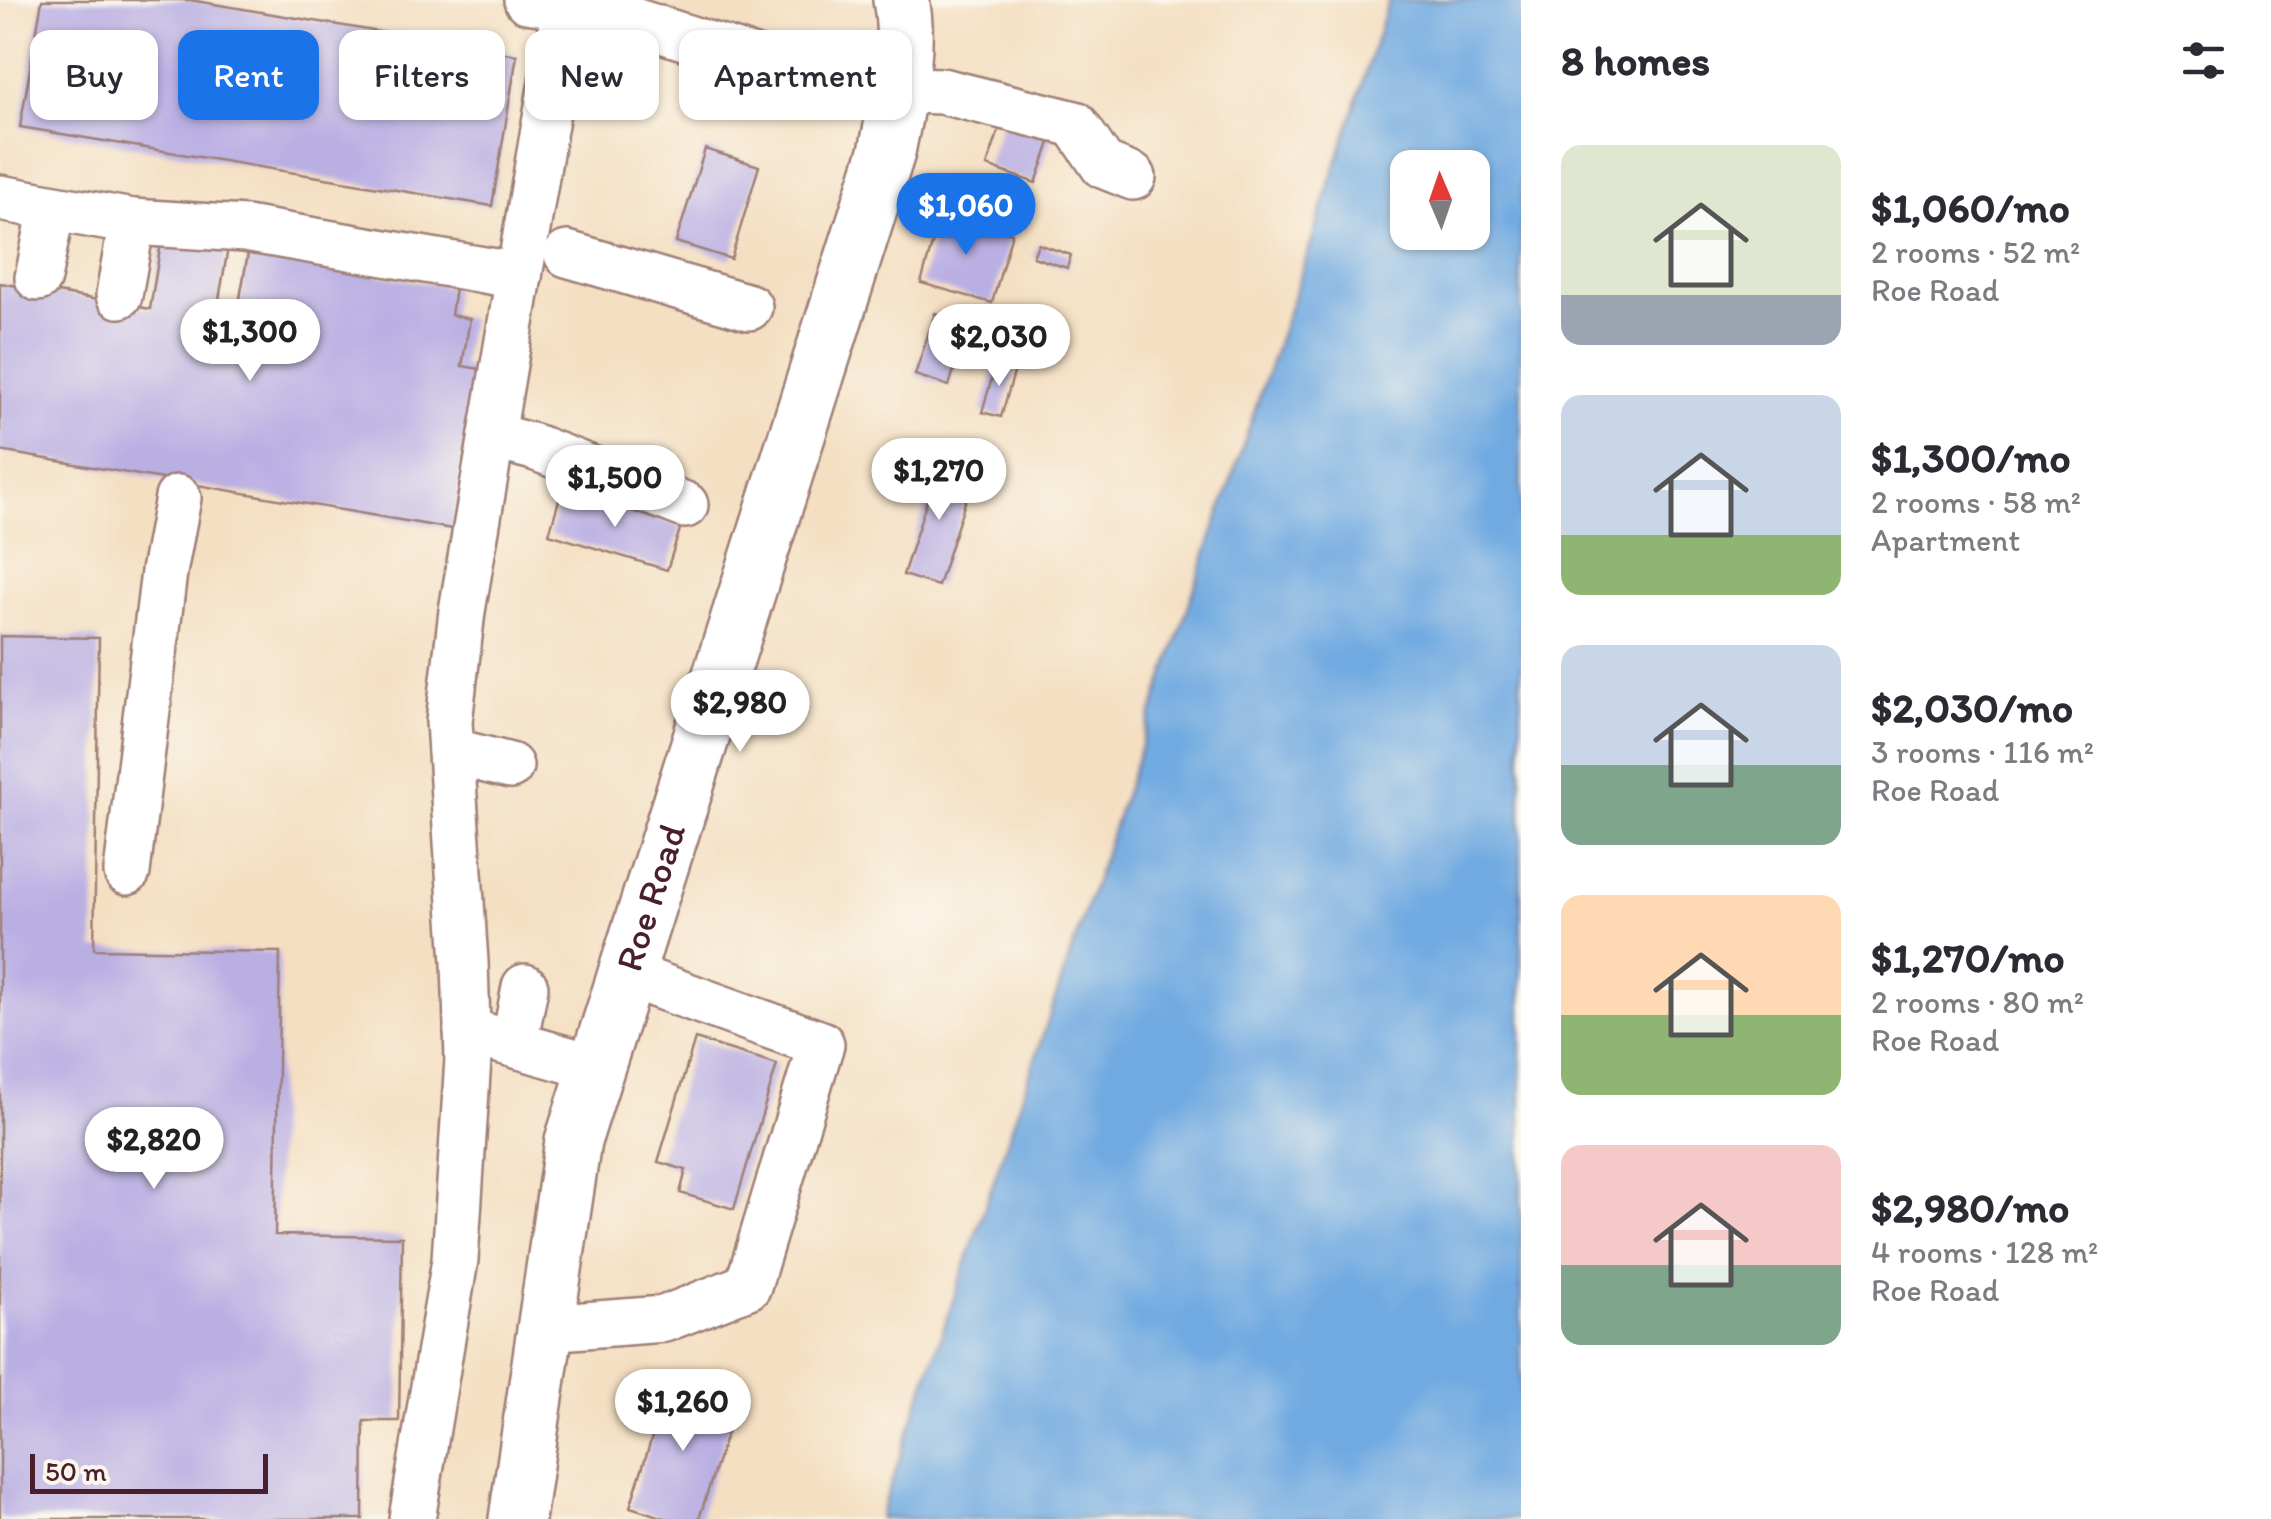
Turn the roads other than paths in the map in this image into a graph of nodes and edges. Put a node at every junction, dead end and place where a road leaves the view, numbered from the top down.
1 (901, 0) edge
2 (553, 2) edge
3 (904, 30) edge
4 (679, 35) edge
5 (912, 90) edge
6 (893, 120) edge
7 (1133, 177) dead end
8 (0, 198) edge
9 (52, 208) junction
10 (132, 222) junction
11 (567, 254) dead end
12 (519, 276) junction
13 (38, 278) dead end
14 (119, 295) dead end
15 (749, 307) dead end
16 (492, 436) junction
17 (178, 498) dead end
18 (685, 505) dead end
19 (451, 751) junction
20 (510, 766) dead end
21 (126, 872) dead end
22 (626, 974) junction
23 (525, 986) dead end
24 (467, 1030) junction
25 (514, 1044) junction
26 (596, 1068) junction
27 (546, 1328) junction
28 (412, 1519) edge
29 (516, 1519) edge

1 - 3 main road, Roe Road
2 - 4 lane
2 - 12 lane
5 - 7 lane
6 - 22 main road, Roe Road
8 - 9 lane
9 - 10 lane
9 - 13 lane
10 - 12 lane
10 - 14 lane
11 - 15 lane
12 - 16 lane
16 - 18 lane
16 - 19 lane
17 - 21 lane
19 - 20 lane
19 - 24 lane
22 - 26 main road, Roe Road
22 - 27 lane
23 - 25 lane
24 - 25 lane
24 - 28 lane
25 - 26 lane
26 - 27 main road, Roe Road
27 - 29 main road, Roe Road

